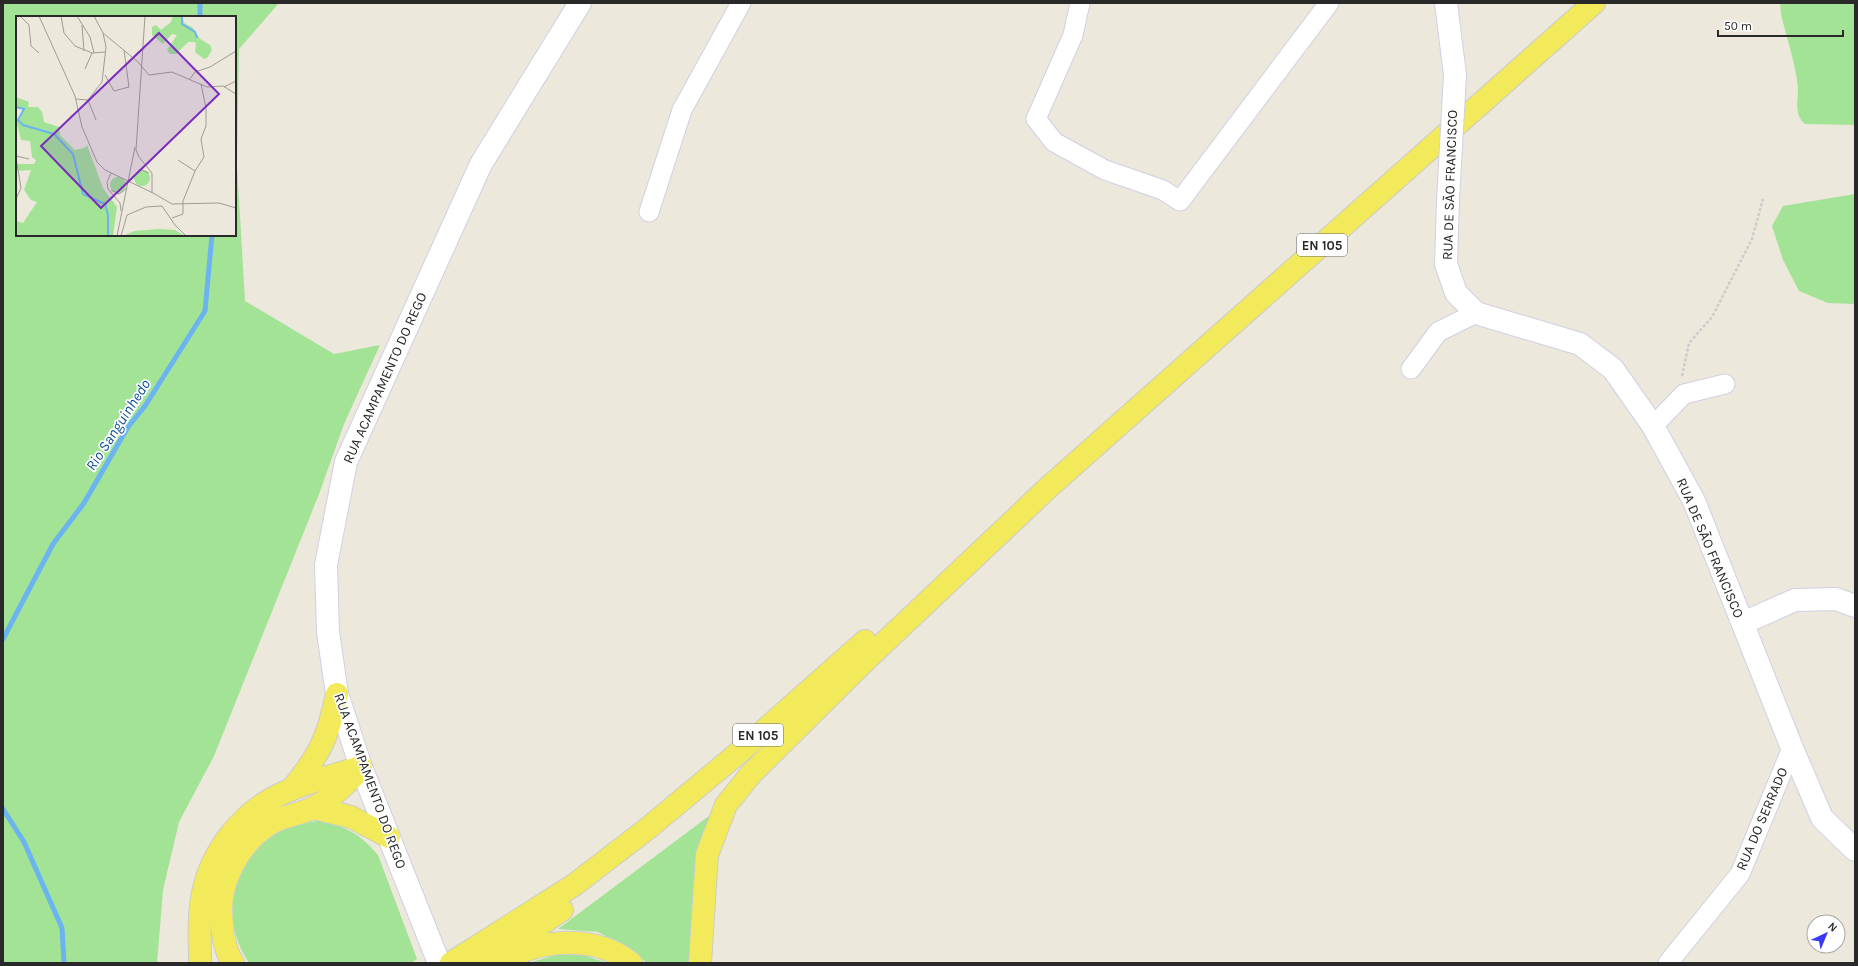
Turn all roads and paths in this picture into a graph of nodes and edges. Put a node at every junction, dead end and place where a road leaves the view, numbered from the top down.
1 (580, 3) edge
2 (741, 3) edge
3 (1080, 3) edge
4 (1329, 3) edge
5 (1446, 3) edge
6 (1594, 3) edge
7 (1763, 198) dead end
8 (649, 212) dead end
9 (1476, 313) junction
10 (1411, 369) dead end
11 (1725, 384) dead end
12 (1684, 394) junction
13 (1653, 426) junction
14 (1050, 486) junction
15 (1855, 606) edge
16 (1743, 623) junction
17 (868, 657) junction
18 (337, 694) junction
19 (1792, 748) junction
20 (361, 767) junction
21 (292, 789) junction
22 (314, 808) junction
23 (389, 837) junction
24 (1855, 850) edge
25 (200, 963) edge
26 (232, 963) edge
27 (439, 963) edge
28 (451, 963) edge
29 (484, 963) edge
30 (501, 963) edge
31 (631, 963) edge
32 (700, 963) edge
33 (1668, 963) edge

1 - 18 street, RUA ACAMPAMENTO DO REGO
2 - 8 street
3 - 4 street
5 - 9 street, RUA DE SÃO FRANCISCO, bridge
6 - 14 main road, EN 105
7 - 12 path
9 - 10 street
9 - 13 street, RUA DE SÃO FRANCISCO
11 - 12 street
12 - 13 street
13 - 16 street, RUA DE SÃO FRANCISCO
14 - 17 main road, EN 105
14 - 28 main road, EN 105
15 - 16 street
16 - 19 street, RUA DE SÃO FRANCISCO
17 - 29 main road, EN 105
17 - 32 main road
18 - 20 street, RUA ACAMPAMENTO DO REGO
18 - 21 main road
19 - 24 street, RUA DE SÃO FRANCISCO
19 - 33 street, RUA DO SERRADO
20 - 21 main road
20 - 22 main road
20 - 23 street, RUA ACAMPAMENTO DO REGO
21 - 25 main road
22 - 23 main road
22 - 26 main road
23 - 27 street, RUA ACAMPAMENTO DO REGO
30 - 31 main road

